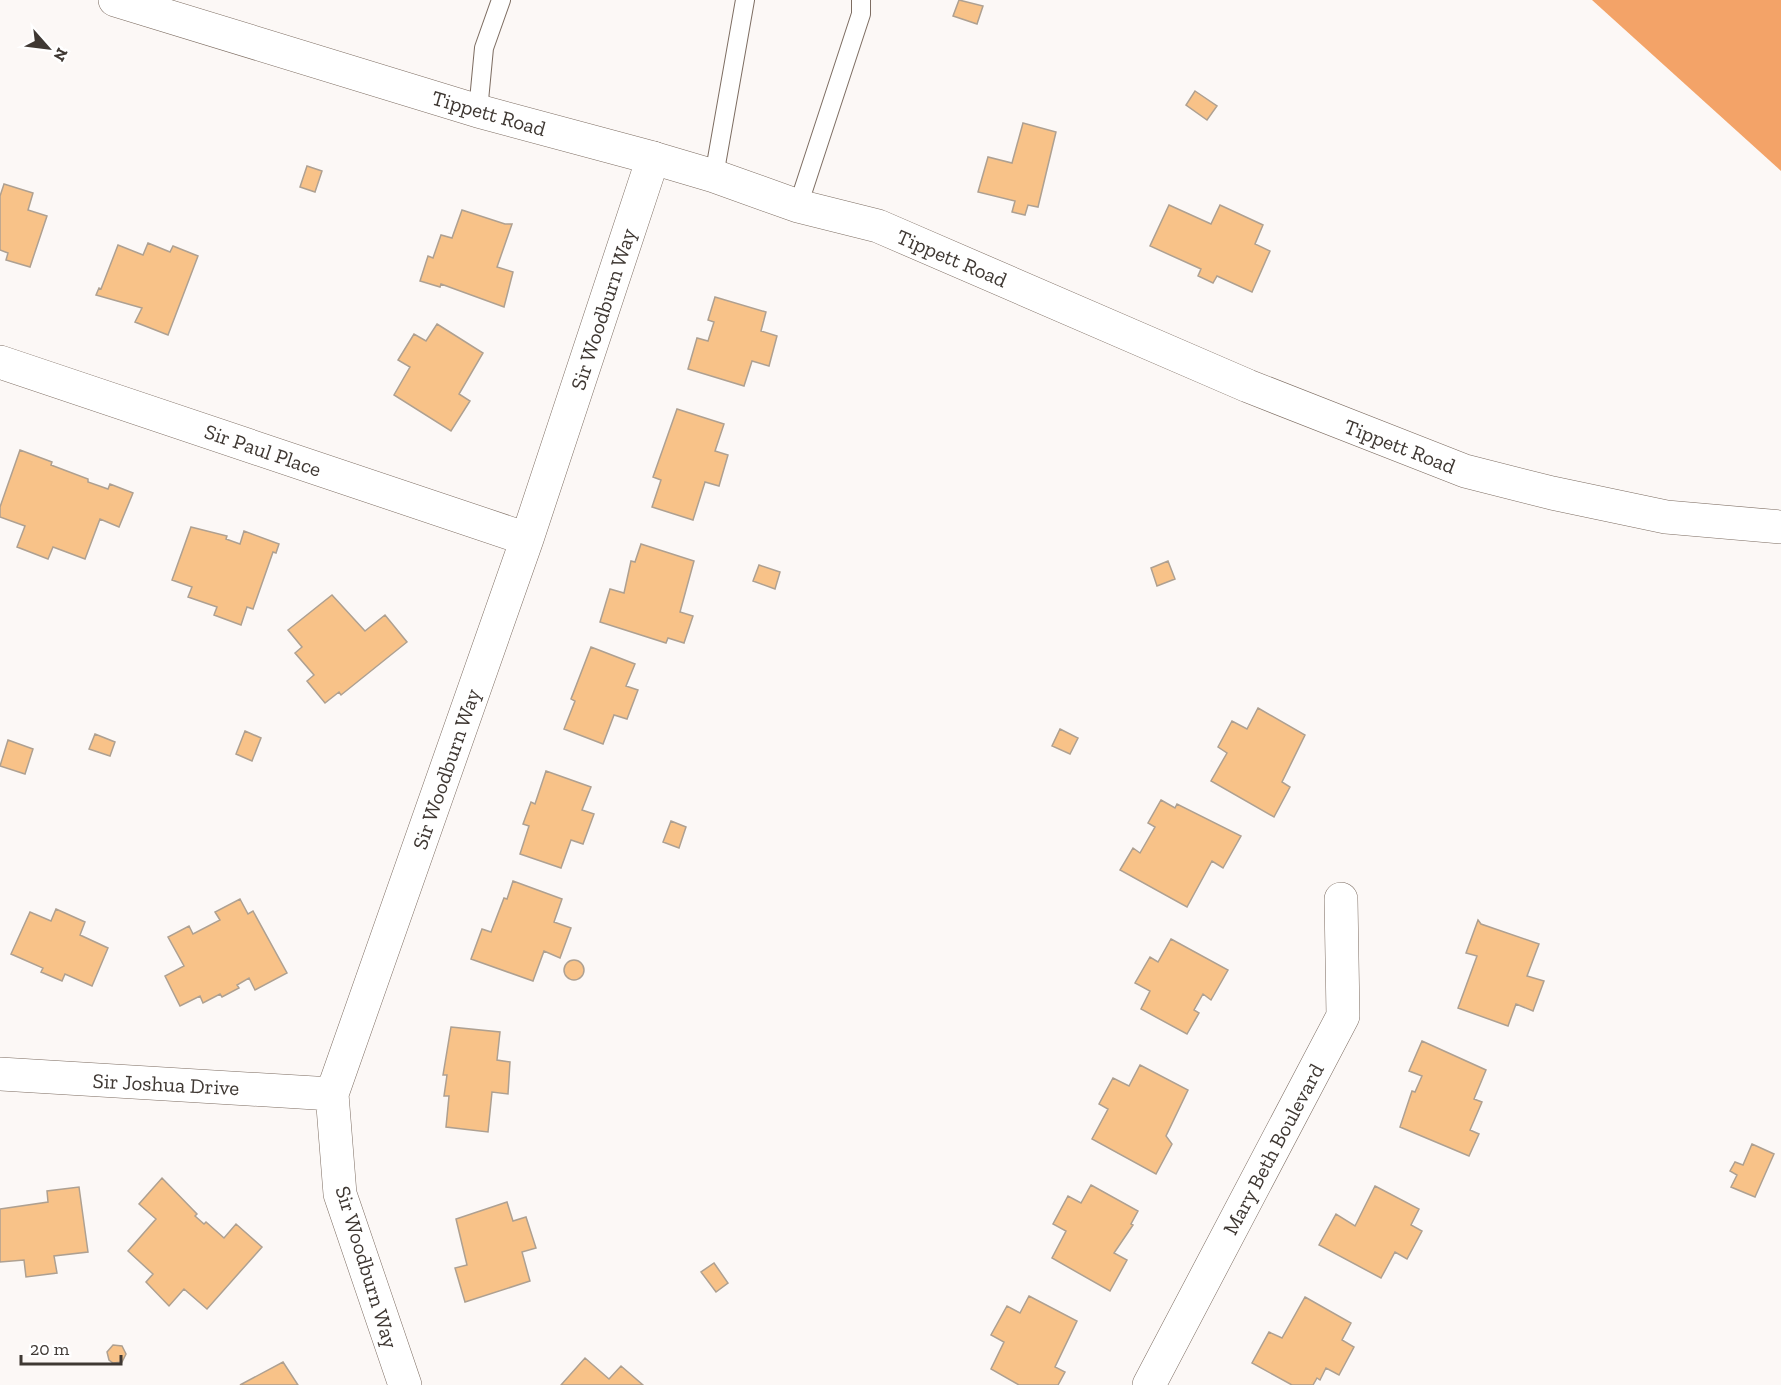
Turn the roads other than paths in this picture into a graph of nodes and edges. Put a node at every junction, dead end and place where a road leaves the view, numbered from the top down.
1 (115, 0) edge
2 (501, 0) edge
3 (745, 0) edge
4 (861, 0) edge
5 (478, 111) junction
6 (653, 158) junction
7 (714, 176) junction
8 (798, 206) junction
9 (0, 362) edge
10 (1781, 527) edge
11 (526, 538) junction
12 (1341, 899) dead end
13 (0, 1074) edge
14 (332, 1094) junction
15 (405, 1385) edge
16 (1149, 1385) edge

1 - 5 street, Tippett Road
2 - 5 lane
3 - 7 lane
4 - 8 lane
5 - 6 street, Tippett Road
6 - 7 street, Tippett Road
6 - 11 street, Sir Woodburn Way
7 - 8 street, Tippett Road
8 - 10 street, Tippett Road
9 - 11 street, Sir Paul Place
11 - 14 street, Sir Woodburn Way
12 - 16 street, Mary Beth Boulevard
13 - 14 street, Sir Joshua Drive
14 - 15 street, Sir Woodburn Way

